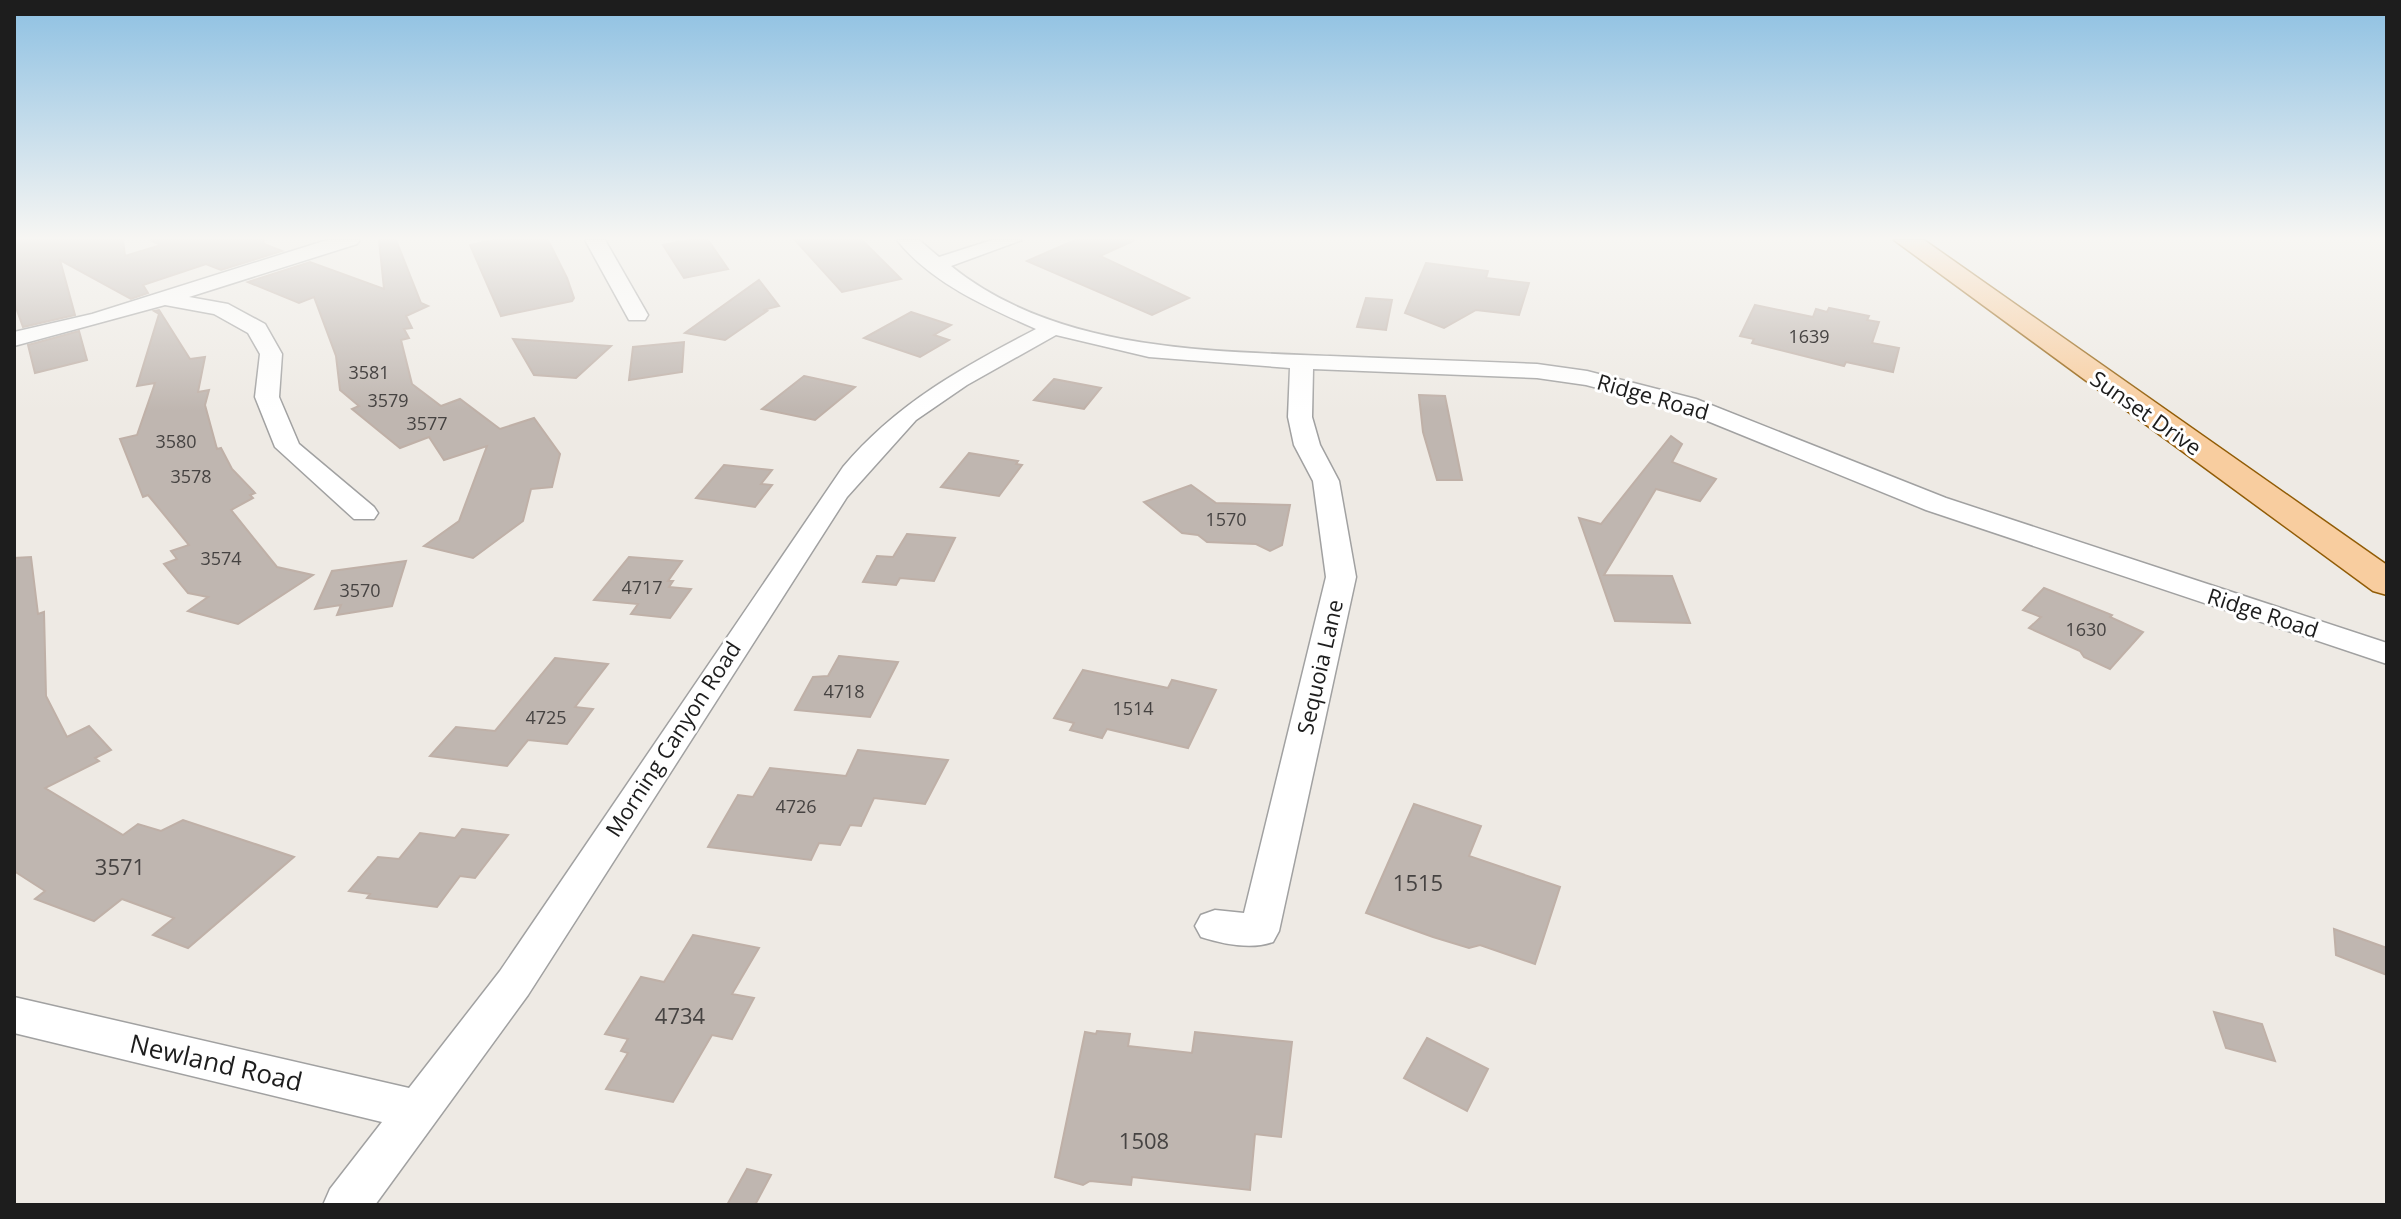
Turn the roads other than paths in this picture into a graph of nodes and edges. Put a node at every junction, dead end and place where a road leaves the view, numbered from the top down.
1 (172, 297) edge
2 (627, 297) edge
3 (980, 297) edge
4 (1987, 297) edge
5 (166, 299) junction
6 (637, 315) dead end
7 (1051, 329) junction
8 (14, 339) edge
9 (1302, 362) junction
10 (364, 513) dead end
11 (2387, 583) edge
12 (2387, 654) edge
13 (1215, 926) dead end
14 (14, 1015) edge
15 (418, 1110) junction
16 (347, 1205) edge

1 - 5 street
2 - 6 street
3 - 7 street, Ridge Road
4 - 11 main road, Sunset Drive
5 - 8 street
5 - 10 street
7 - 9 street, Ridge Road
7 - 15 street, Morning Canyon Road
9 - 12 street, Ridge Road
9 - 13 street, Sequoia Lane
14 - 15 street, Newland Road
15 - 16 street, Morning Canyon Road

